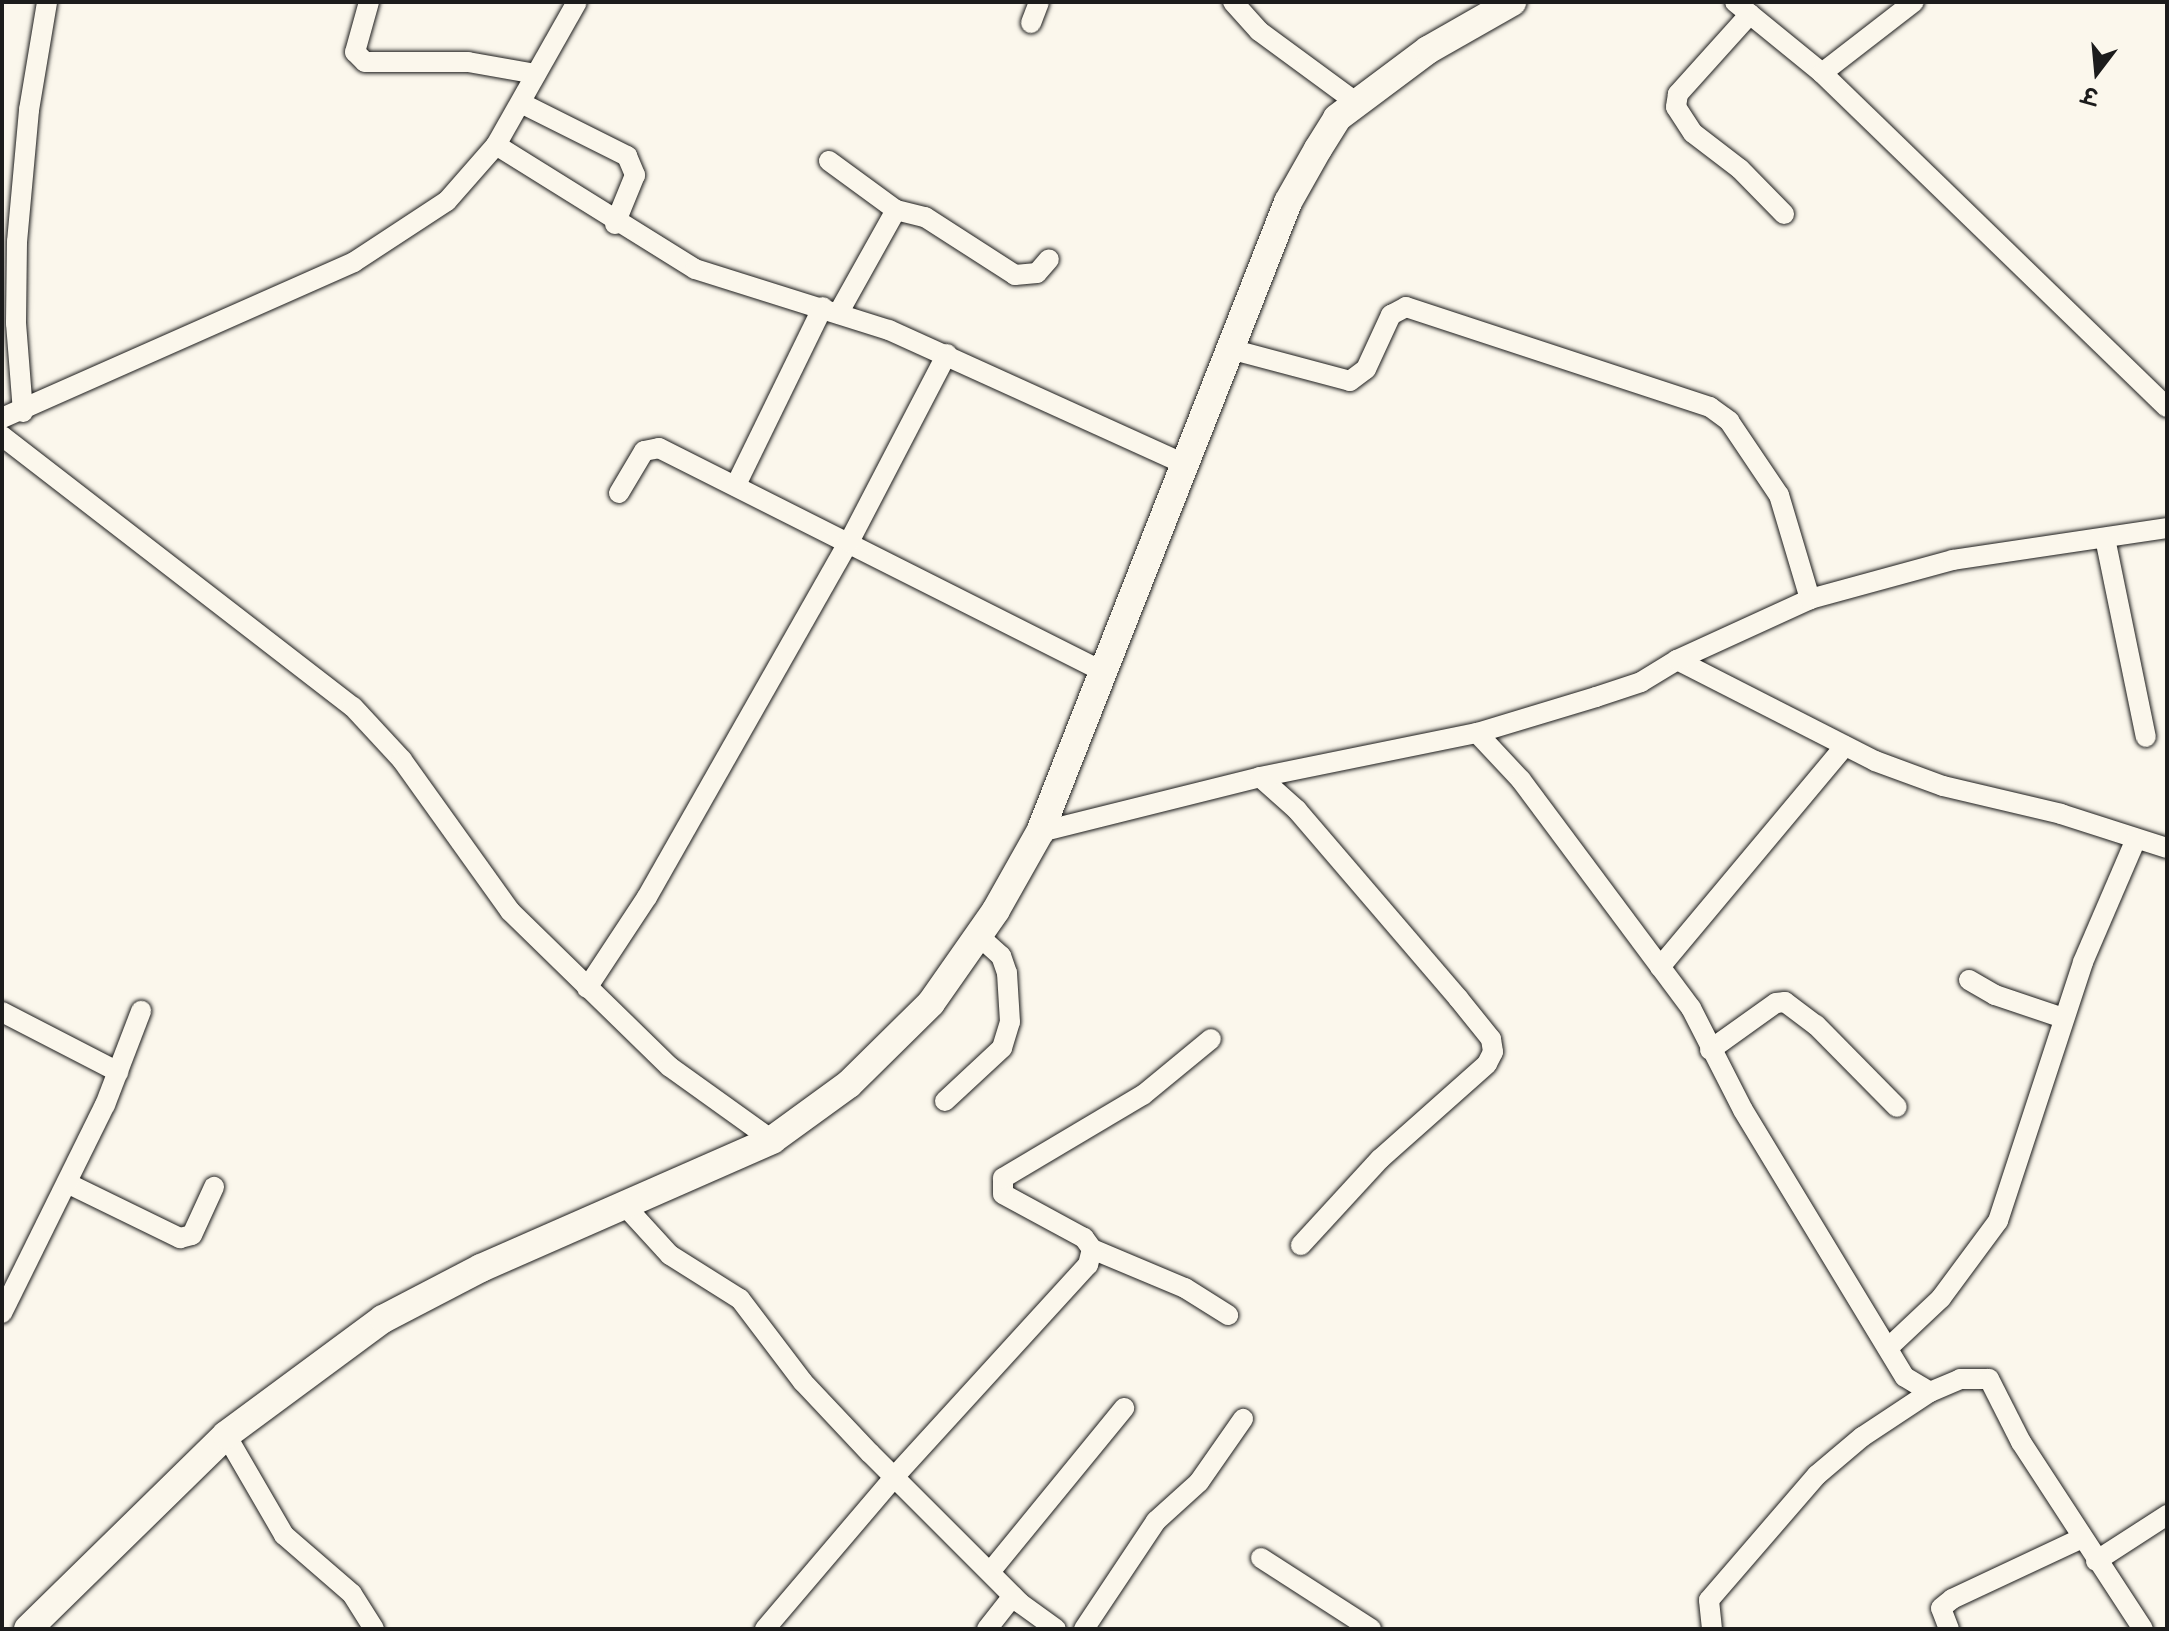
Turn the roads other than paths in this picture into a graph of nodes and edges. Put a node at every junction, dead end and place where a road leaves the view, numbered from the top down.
1 (47, 2) edge
2 (369, 2) edge
3 (577, 2) edge
4 (1039, 2) edge
5 (1233, 2) edge
6 (1512, 2) edge
7 (1914, 2) edge
8 (1742, 8) edge
9 (1031, 23) dead end
10 (1822, 73) junction
11 (536, 74) junction
12 (521, 103) junction
13 (1357, 103) junction
14 (496, 145) junction
15 (829, 161) dead end
16 (896, 210) junction
17 (1784, 214) dead end
18 (615, 224) junction
19 (1049, 259) dead end
20 (831, 309) junction
21 (1230, 349) junction
22 (947, 354) junction
23 (2167, 407) edge
24 (23, 412) junction
25 (2, 418) edge
26 (2, 436) edge
27 (1185, 464) junction
28 (736, 485) junction
29 (619, 493) dead end
30 (2167, 528) edge
31 (2105, 538) junction
32 (849, 542) junction
33 (1810, 599) junction
34 (1677, 660) junction
35 (1106, 673) junction
36 (1477, 733) junction
37 (2146, 737) dead end
38 (1845, 746) junction
39 (1260, 777) junction
40 (1040, 832) junction
41 (2136, 839) junction
42 (2167, 848) edge
43 (979, 936) junction
44 (1660, 967) junction
45 (1969, 980) dead end
46 (587, 988) junction
47 (141, 1011) dead end
48 (2, 1012) edge
49 (2063, 1018) junction
50 (1211, 1039) dead end
51 (1710, 1050) junction
52 (118, 1072) junction
53 (945, 1101) dead end
54 (1897, 1107) dead end
55 (772, 1140) junction
56 (67, 1183) junction
57 (214, 1187) dead end
58 (626, 1207) junction
59 (1301, 1245) dead end
60 (1092, 1249) junction
61 (2, 1313) edge
62 (1228, 1315) dead end
63 (1888, 1348) junction
64 (1930, 1392) junction
65 (1124, 1408) dead end
66 (1243, 1419) dead end
67 (226, 1435) junction
68 (895, 1476) junction
69 (2167, 1515) edge
70 (2082, 1538) junction
71 (1261, 1558) dead end
72 (2096, 1561) junction
73 (990, 1572) junction
74 (1013, 1596) junction
75 (28, 1629) edge
76 (374, 1629) edge
77 (765, 1629) edge
78 (987, 1629) edge
79 (1056, 1629) edge
80 (1084, 1629) edge
81 (1371, 1629) edge
82 (1712, 1629) edge
83 (1949, 1629) edge
84 (2143, 1629) edge

1 - 24 street
2 - 11 street
3 - 11 street
4 - 9 street
5 - 13 street
6 - 13 main road
7 - 10 street
8 - 10 street
8 - 17 street
10 - 23 street
11 - 12 street
12 - 14 street
12 - 18 street
13 - 21 main road
14 - 18 street
14 - 24 street
15 - 16 street
16 - 19 street
16 - 20 street
18 - 20 street
20 - 22 street
20 - 28 street
21 - 27 main road
21 - 33 street
22 - 27 street
22 - 32 street
24 - 25 street
26 - 46 street
27 - 35 main road
28 - 29 street
28 - 32 street
30 - 31 street
31 - 33 street
31 - 37 street
32 - 35 street
32 - 46 street
33 - 34 street
34 - 36 street
34 - 38 street
35 - 40 main road
36 - 39 street
36 - 44 street
38 - 41 street
38 - 44 street
39 - 40 street
39 - 59 street
40 - 43 main road
41 - 42 street
41 - 49 street
43 - 53 street
43 - 55 main road
44 - 51 street
45 - 49 street
46 - 55 street
47 - 52 street
48 - 52 street
49 - 63 street
50 - 60 street
51 - 54 street
51 - 63 street
52 - 56 street
55 - 58 main road
56 - 57 street
56 - 61 street
58 - 67 main road
58 - 68 street
60 - 62 street
60 - 68 street
63 - 64 street
64 - 70 street
64 - 82 street
65 - 73 street
66 - 80 street
67 - 75 main road
67 - 76 street
68 - 73 street
68 - 77 street
69 - 72 street
70 - 72 street
70 - 83 street
71 - 81 street
72 - 84 street
73 - 74 street
74 - 78 street
74 - 79 street

